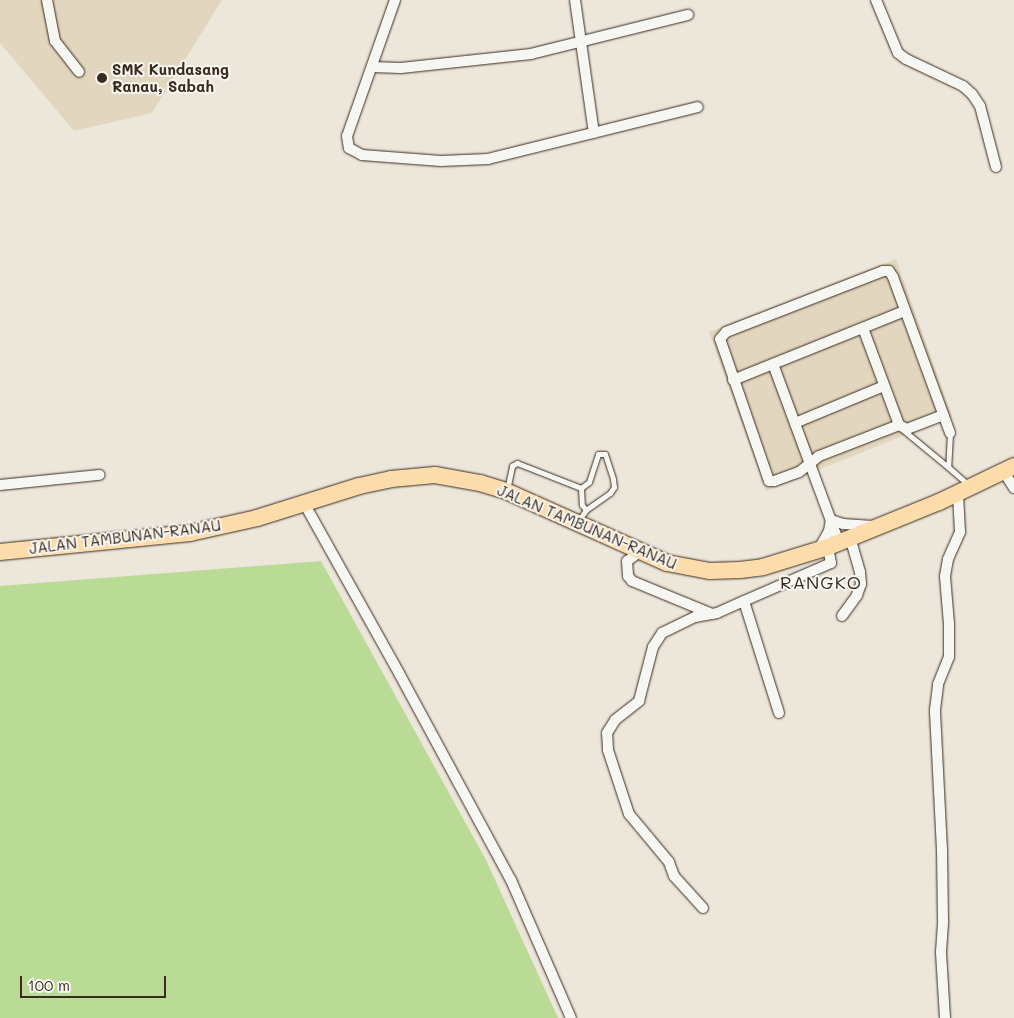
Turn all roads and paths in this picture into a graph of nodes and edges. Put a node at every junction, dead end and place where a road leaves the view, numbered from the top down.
1 (46, 0) edge
2 (395, 0) edge
3 (575, 0) edge
4 (876, 0) edge
5 (688, 15) dead end
6 (581, 43) junction
7 (372, 67) junction
8 (79, 72) dead end
9 (698, 107) dead end
10 (594, 133) junction
11 (996, 167) dead end
12 (906, 311) junction
13 (863, 328) junction
14 (773, 364) junction
15 (732, 380) junction
16 (884, 386) junction
17 (943, 414) junction
18 (795, 423) junction
19 (898, 425) junction
20 (950, 433) joint
21 (810, 464) junction
22 (948, 467) junction
23 (1009, 469) edge
24 (99, 475) dead end
25 (0, 485) edge
26 (581, 488) junction
27 (1014, 488) edge
28 (964, 490) junction
29 (506, 491) junction
30 (304, 503) junction
31 (582, 516) junction
32 (831, 520) junction
33 (884, 525) junction
34 (834, 544) junction
35 (0, 552) edge
36 (641, 552) junction
37 (744, 601) junction
38 (712, 614) junction
39 (842, 616) dead end
40 (779, 713) dead end
41 (703, 908) dead end
42 (571, 1018) edge
43 (945, 1018) edge

1 - 8 street
2 - 7 street
3 - 6 street
4 - 11 street
5 - 6 street
6 - 7 street
6 - 10 street
7 - 10 street
9 - 10 street
12 - 13 street
12 - 15 street
12 - 17 street
13 - 14 street
13 - 16 street
14 - 15 street
14 - 18 street
15 - 21 street
16 - 18 street
16 - 19 street
17 - 19 street
17 - 20 street
18 - 21 street
19 - 21 street
19 - 22 lane
20 - 22 lane
21 - 32 street
22 - 28 lane
23 - 27 street
23 - 28 main road, JALAN TAMBUNAN-RANAU
24 - 25 street
26 - 29 lane
26 - 31 lane
26 - 31 lane
28 - 33 main road, JALAN TAMBUNAN-RANAU
28 - 43 street
29 - 30 main road, JALAN TAMBUNAN-RANAU
29 - 31 main road, JALAN TAMBUNAN-RANAU
30 - 35 main road, JALAN TAMBUNAN-RANAU
30 - 42 street
31 - 36 main road, JALAN TAMBUNAN-RANAU
32 - 33 street
32 - 34 street
32 - 34 street
33 - 34 main road, JALAN TAMBUNAN-RANAU
34 - 36 main road, JALAN TAMBUNAN-RANAU
34 - 37 street
34 - 39 street
36 - 38 street
37 - 38 street
37 - 40 street
38 - 41 street

